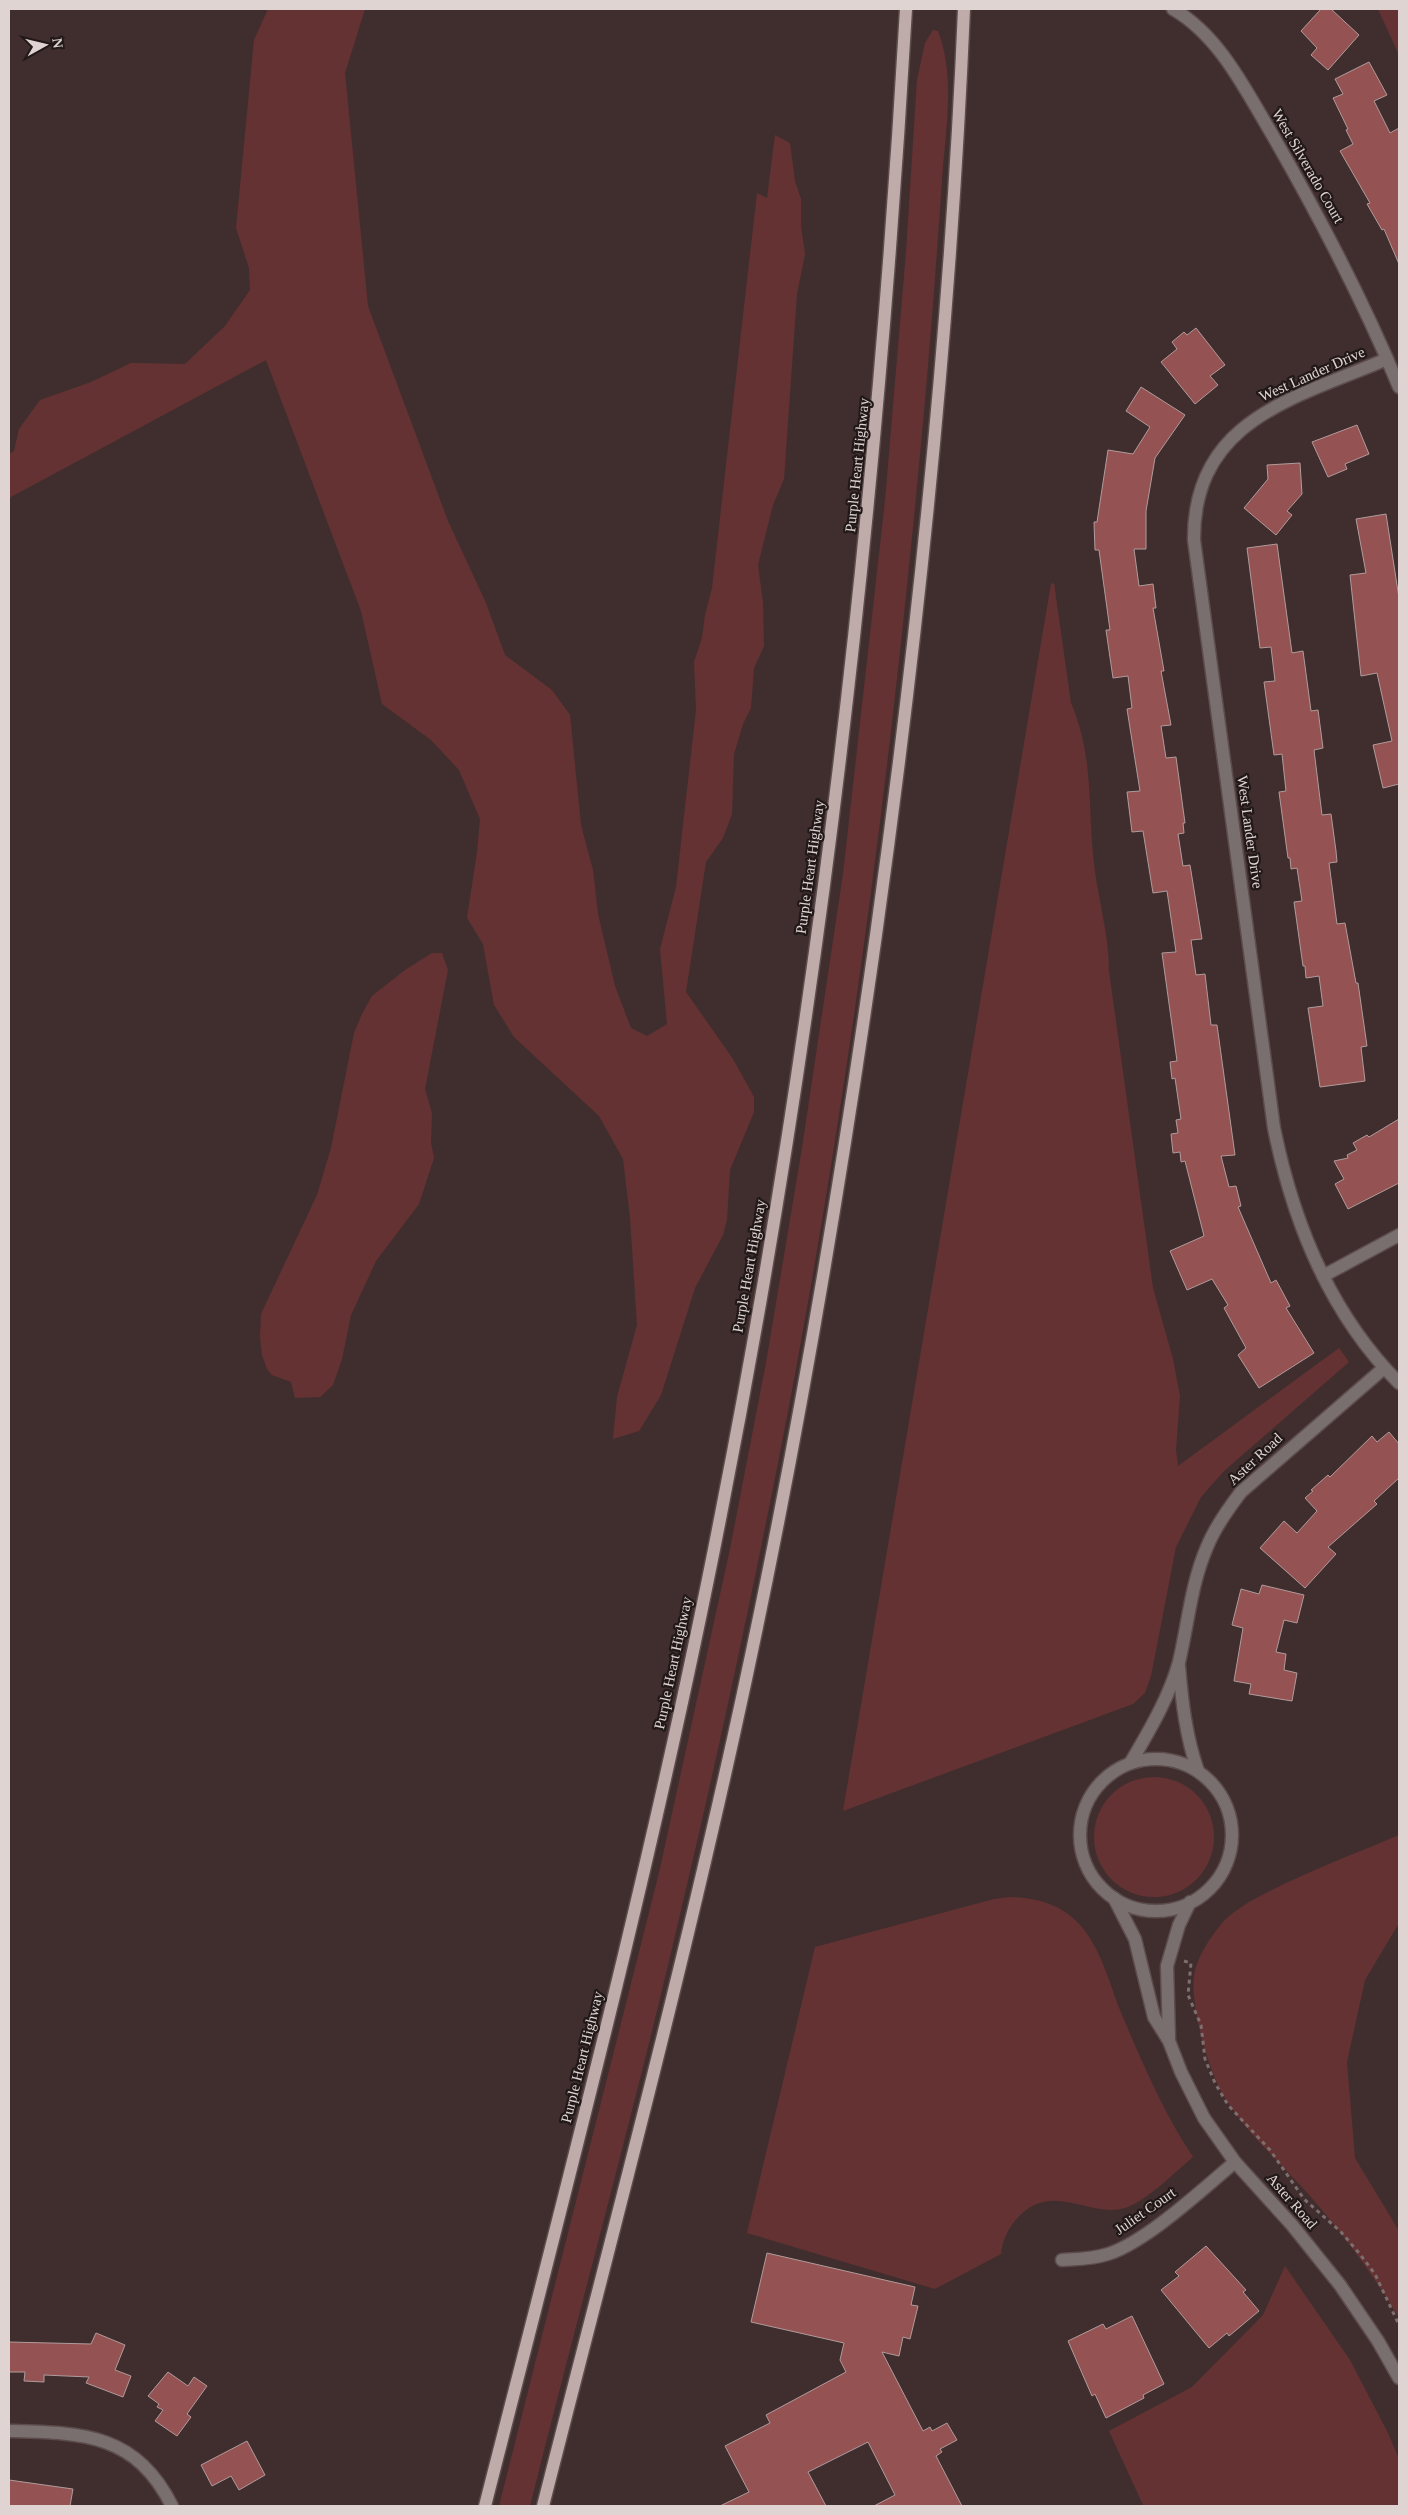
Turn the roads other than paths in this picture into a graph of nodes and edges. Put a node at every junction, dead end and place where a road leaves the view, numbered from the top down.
1 (906, 9) edge
2 (964, 9) edge
3 (1173, 9) edge
4 (1388, 359) junction
5 (1399, 388) edge
6 (1399, 1235) edge
7 (1323, 1276) junction
8 (1384, 1368) junction
9 (1399, 1383) edge
10 (1178, 1663) junction
11 (1131, 1762) junction
12 (1198, 1771) junction
13 (1114, 1898) junction
14 (1190, 1902) junction
15 (1169, 2041) junction
16 (1235, 2162) junction
17 (1062, 2260) dead end
18 (1399, 2378) edge
19 (9, 2431) edge
20 (172, 2506) edge
21 (485, 2506) edge
22 (543, 2506) edge

1 - 21 main road, Purple Heart Highway
2 - 22 main road
3 - 4 street, West Silverado Court
4 - 5 street, West Silverado Court
4 - 7 street, West Lander Drive
6 - 7 street
7 - 8 street, West Lander Drive
8 - 9 street, West Lander Drive
8 - 10 street, Aster Road
10 - 11 street, Aster Road
10 - 12 street, Aster Road
11 - 12 street
11 - 13 street
12 - 14 street
13 - 14 street
13 - 15 street, Aster Road
14 - 15 street, Aster Road
15 - 16 street, Aster Road
16 - 17 street, Juliet Court
16 - 18 street, Aster Road
19 - 20 street

